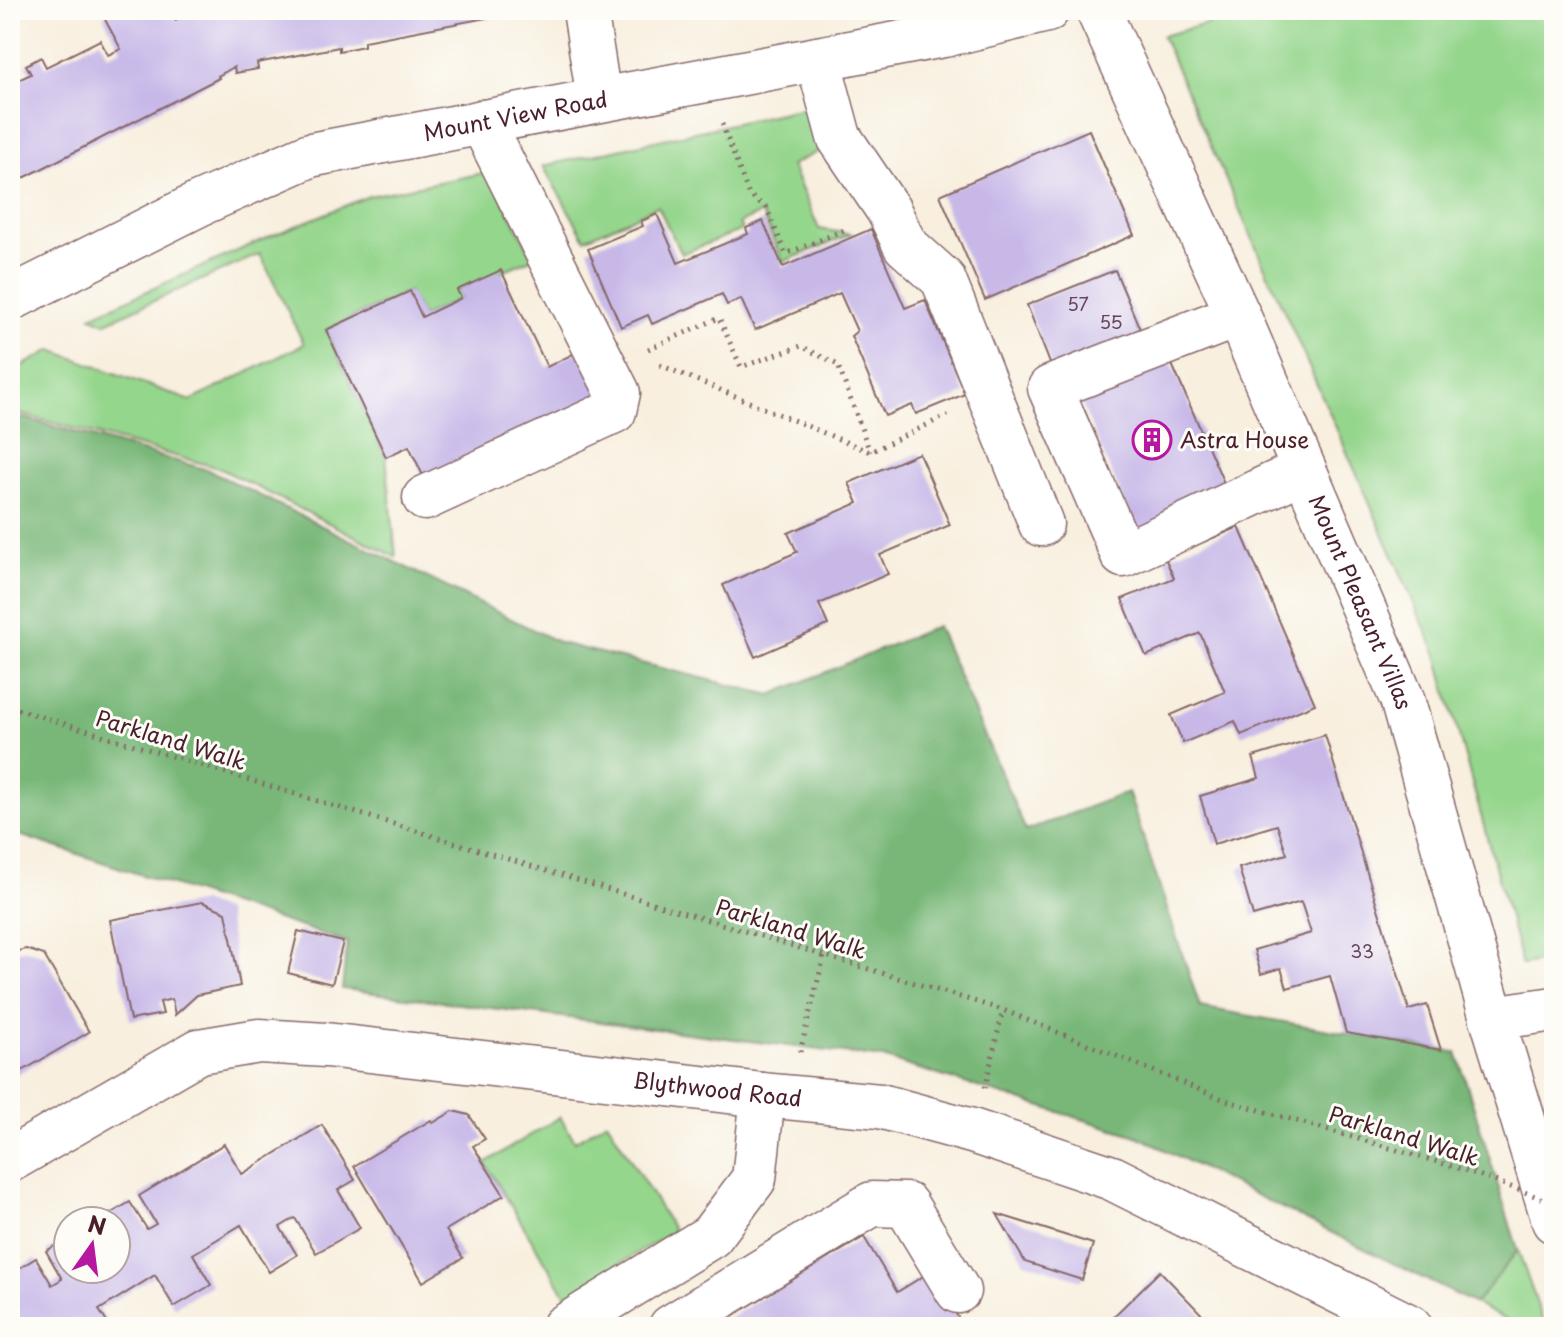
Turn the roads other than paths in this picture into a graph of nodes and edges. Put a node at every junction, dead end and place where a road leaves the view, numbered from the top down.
1 (585, 10) edge
2 (1047, 10) edge
3 (1098, 10) edge
4 (818, 59) junction
5 (599, 99) junction
6 (482, 122) junction
7 (10, 299) edge
8 (1238, 315) junction
9 (1304, 470) junction
10 (425, 498) dead end
11 (1041, 524) dead end
12 (1554, 1009) edge
13 (1492, 1018) junction
14 (763, 1095) junction
15 (10, 1160) edge
16 (1554, 1221) edge
17 (958, 1291) dead end
18 (564, 1327) edge
19 (671, 1327) edge
20 (1410, 1327) edge

1 - 5 street
2 - 4 street, Mount View Road
3 - 8 street, Mount Pleasant Villas
4 - 5 street, Mount View Road
4 - 11 street
5 - 6 street, Mount View Road
6 - 7 street, Mount View Road
6 - 10 street
8 - 9 street, Mount Pleasant Villas
8 - 9 street
9 - 13 street, Mount Pleasant Villas
12 - 13 street
13 - 16 street, Mount Pleasant Villas
14 - 15 street, Blythwood Road
14 - 18 street
14 - 20 street, Blythwood Road
17 - 19 street

